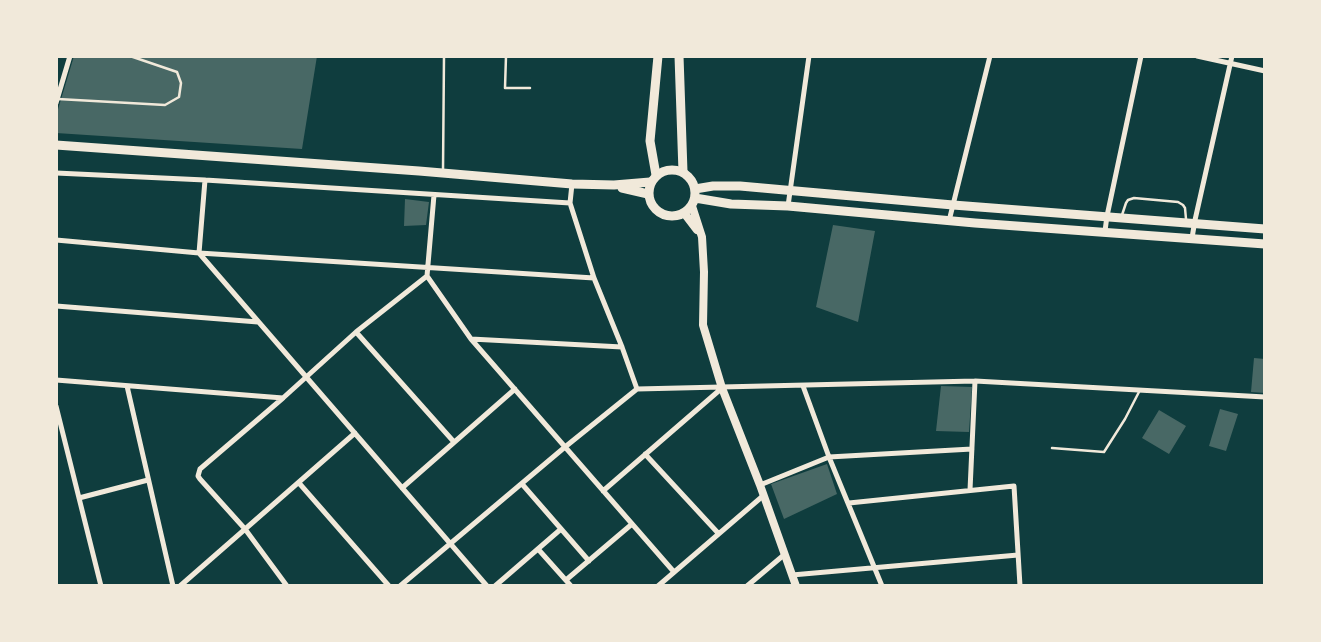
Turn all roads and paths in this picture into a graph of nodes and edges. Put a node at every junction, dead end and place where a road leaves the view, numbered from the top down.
1 (70, 56) edge
2 (130, 56) edge
3 (444, 56) edge
4 (506, 56) edge
5 (658, 56) edge
6 (678, 56) edge
7 (809, 56) edge
8 (990, 56) edge
9 (1141, 56) edge
10 (1197, 56) edge
11 (1232, 56) edge
12 (1231, 64) junction
13 (1265, 71) edge
14 (530, 88) dead end
15 (57, 101) edge
16 (56, 145) edge
17 (682, 172) junction
18 (56, 173) edge
19 (443, 173) junction
20 (653, 178) junction
21 (205, 180) junction
22 (572, 184) junction
23 (614, 186) junction
24 (789, 191) junction
25 (648, 194) junction
26 (434, 195) junction
27 (694, 198) junction
28 (570, 203) junction
29 (953, 205) junction
30 (788, 206) junction
31 (684, 213) junction
32 (1107, 216) junction
33 (1121, 217) junction
34 (950, 220) junction
35 (1190, 223) junction
36 (1265, 229) edge
37 (1105, 231) junction
38 (702, 237) junction
39 (1192, 238) junction
40 (56, 240) edge
41 (1265, 244) edge
42 (200, 253) junction
43 (428, 267) junction
44 (427, 276) junction
45 (594, 278) junction
46 (56, 306) edge
47 (258, 322) junction
48 (356, 332) junction
49 (471, 338) junction
50 (622, 347) junction
51 (307, 378) junction
52 (56, 380) edge
53 (975, 381) junction
54 (127, 386) junction
55 (803, 386) junction
56 (722, 388) junction
57 (515, 389) junction
58 (637, 389) junction
59 (1140, 390) junction
60 (1265, 397) edge
61 (284, 398) junction
62 (56, 406) edge
63 (355, 433) junction
64 (454, 442) junction
65 (565, 447) junction
66 (1052, 448) dead end
67 (972, 449) junction
68 (645, 454) junction
69 (829, 457) junction
70 (148, 480) junction
71 (299, 483) junction
72 (522, 484) junction
73 (760, 485) junction
74 (402, 488) junction
75 (971, 490) junction
76 (603, 491) junction
77 (764, 495) junction
78 (79, 498) junction
79 (849, 503) junction
80 (632, 524) junction
81 (561, 529) junction
82 (245, 530) junction
83 (718, 533) junction
84 (451, 544) junction
85 (538, 549) junction
86 (785, 554) junction
87 (1018, 555) junction
88 (589, 561) junction
89 (874, 567) junction
90 (674, 572) junction
91 (792, 575) junction
92 (566, 580) junction
93 (102, 586) edge
94 (173, 586) edge
95 (180, 586) edge
96 (287, 586) edge
97 (388, 586) edge
98 (400, 586) edge
99 (487, 586) edge
100 (495, 586) edge
101 (571, 586) edge
102 (658, 586) edge
103 (747, 586) edge
104 (796, 586) edge
105 (882, 586) edge
106 (1020, 586) edge

1 - 15 street
2 - 15 lane
3 - 19 lane
4 - 14 lane
5 - 20 main road
6 - 17 main road
7 - 24 street
8 - 29 street
9 - 32 street
10 - 12 street
11 - 12 street
12 - 13 street
12 - 35 street
16 - 19 main road
17 - 20 main road
17 - 27 main road
18 - 21 street
19 - 22 main road
20 - 23 main road
20 - 25 main road
21 - 26 street
21 - 42 street
22 - 23 main road
22 - 28 street
23 - 25 main road
24 - 27 main road
24 - 29 main road
24 - 30 street
25 - 31 main road
26 - 28 street
26 - 43 street
27 - 30 main road
27 - 31 main road
27 - 38 main road
28 - 45 street
29 - 32 main road
29 - 34 street
30 - 34 main road
31 - 38 main road
32 - 33 main road
32 - 37 street
33 - 35 main road
33 - 35 lane
34 - 37 main road
35 - 36 main road
35 - 39 street
37 - 39 main road
38 - 56 main road
39 - 41 main road
40 - 42 street
42 - 43 street
42 - 47 street
43 - 44 street
43 - 45 street
44 - 48 street
44 - 49 street
45 - 50 street
46 - 47 street
47 - 51 street
48 - 51 street
48 - 64 street
49 - 50 street
49 - 57 street
50 - 58 street
51 - 61 street
51 - 63 street
52 - 54 street
53 - 55 street
53 - 59 street
53 - 67 street
54 - 61 street
54 - 70 street
55 - 56 street
55 - 69 street
56 - 58 street
56 - 68 street
56 - 73 main road
57 - 64 street
57 - 65 street
58 - 65 street
59 - 60 street
59 - 66 lane
61 - 82 street
62 - 78 street
63 - 71 street
63 - 74 street
64 - 74 street
65 - 72 street
65 - 76 street
67 - 69 street
67 - 75 street
68 - 76 street
68 - 83 street
69 - 73 street
69 - 79 street
70 - 78 street
70 - 94 street
71 - 82 street
71 - 97 street
72 - 81 street
72 - 84 street
73 - 77 main road
74 - 84 street
75 - 79 street
75 - 87 street
76 - 80 street
77 - 83 street
77 - 86 main road
78 - 93 street
79 - 89 street
80 - 88 street
80 - 90 street
81 - 85 street
81 - 88 street
82 - 95 street
82 - 96 street
83 - 90 street
84 - 98 street
84 - 99 street
85 - 92 street
85 - 100 street
86 - 91 main road
86 - 103 street
87 - 89 street
87 - 106 street
88 - 92 street
89 - 91 street
89 - 105 street
90 - 102 street
91 - 104 main road
92 - 101 street

